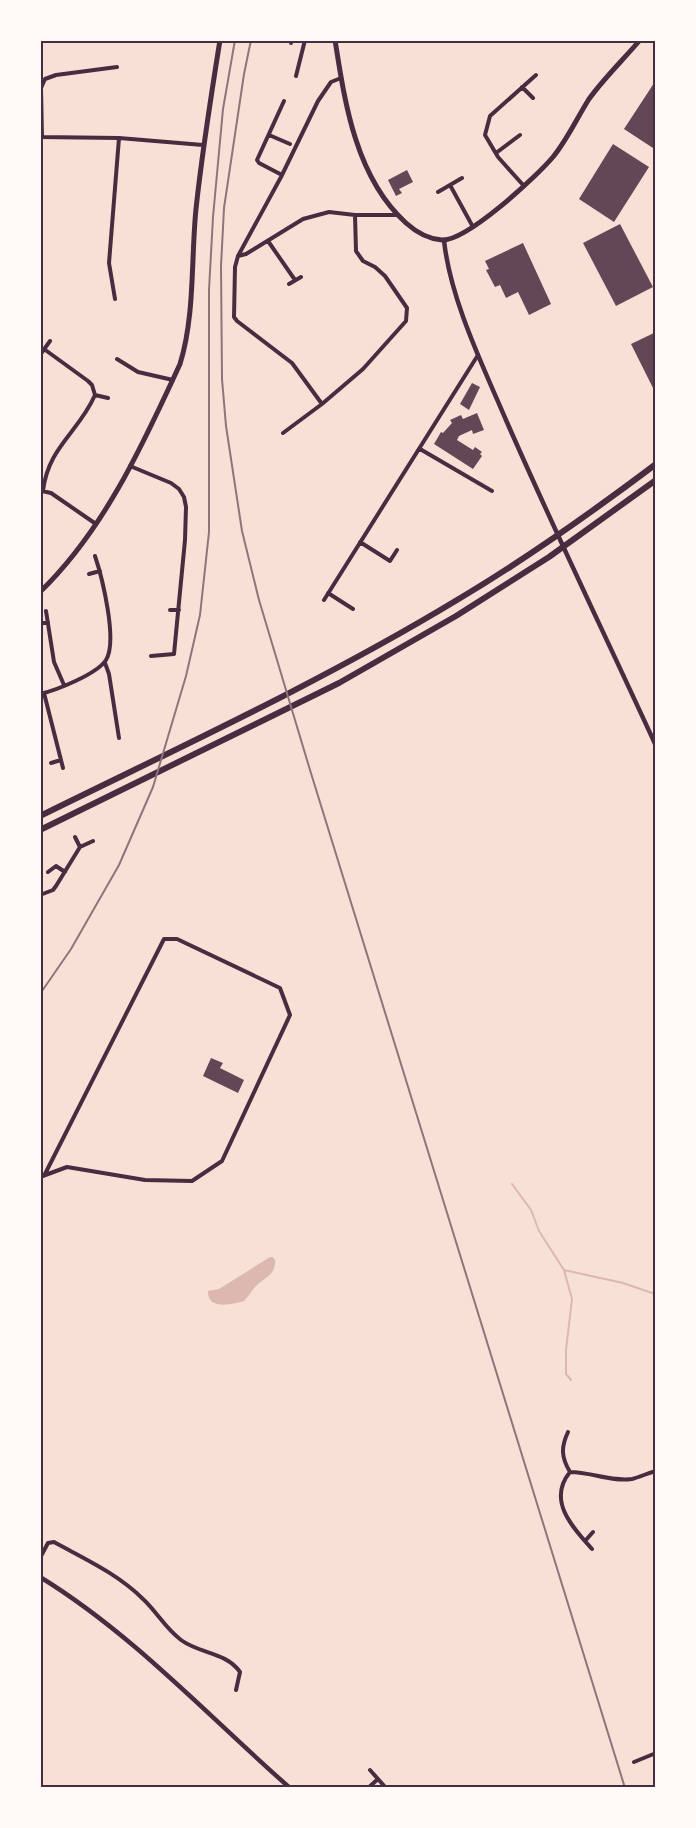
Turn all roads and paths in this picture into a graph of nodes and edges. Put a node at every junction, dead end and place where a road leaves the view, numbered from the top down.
1 (220, 40) edge
2 (305, 40) edge
3 (335, 40) edge
4 (640, 40) edge
5 (117, 67) dead end
6 (536, 75) dead end
7 (296, 76) dead end
8 (341, 78) junction
9 (522, 87) junction
10 (533, 98) dead end
11 (284, 101) dead end
12 (269, 135) junction
13 (520, 135) dead end
14 (41, 137) edge
15 (120, 138) junction
16 (290, 144) dead end
17 (203, 145) junction
18 (496, 153) junction
19 (282, 175) junction
20 (462, 178) dead end
21 (450, 185) junction
22 (524, 186) junction
23 (438, 192) dead end
24 (355, 215) junction
25 (397, 215) junction
26 (474, 228) junction
27 (444, 240) junction
28 (268, 241) junction
29 (238, 256) junction
30 (301, 277) dead end
31 (295, 280) junction
32 (289, 284) dead end
33 (115, 299) dead end
34 (50, 341) dead end
35 (44, 349) junction
36 (40, 355) edge
37 (478, 355) junction
38 (117, 359) dead end
39 (173, 380) junction
40 (95, 395) junction
41 (108, 398) dead end
42 (322, 404) junction
43 (283, 433) dead end
44 (420, 449) junction
45 (656, 464) edge
46 (130, 466) junction
47 (656, 480) edge
48 (42, 490) edge
49 (492, 491) dead end
50 (97, 525) junction
51 (360, 542) junction
52 (397, 550) dead end
53 (95, 556) dead end
54 (100, 571) junction
55 (89, 574) dead end
56 (40, 592) edge
57 (328, 593) junction
58 (324, 600) dead end
59 (353, 609) dead end
60 (170, 610) dead end
61 (179, 610) junction
62 (46, 611) dead end
63 (48, 622) junction
64 (40, 624) edge
65 (151, 656) dead end
66 (105, 663) junction
67 (64, 685) junction
68 (42, 693) edge
69 (119, 738) dead end
70 (656, 746) edge
71 (61, 760) junction
72 (51, 763) dead end
73 (63, 768) dead end
74 (40, 816) edge
75 (40, 830) edge
76 (75, 837) dead end
77 (93, 841) dead end
78 (80, 847) junction
79 (48, 872) dead end
80 (65, 872) junction
81 (40, 895) edge
82 (43, 1176) edge
83 (568, 1432) dead end
84 (656, 1471) edge
85 (570, 1472) junction
86 (593, 1532) dead end
87 (585, 1541) junction
88 (592, 1549) dead end
89 (40, 1558) edge
90 (40, 1577) edge
91 (236, 1690) dead end
92 (656, 1753) edge
93 (634, 1762) dead end
94 (370, 1770) dead end
95 (378, 1779) junction
96 (290, 1788) edge
97 (368, 1788) edge
98 (386, 1788) edge

1 - 17 main road
2 - 7 street
3 - 8 main road
4 - 22 main road
5 - 14 street
6 - 9 street
8 - 19 street
8 - 25 main road
9 - 10 street
9 - 18 street
11 - 12 street
12 - 16 street
12 - 19 street
13 - 18 street
14 - 15 street
15 - 17 street
15 - 33 street
17 - 39 main road
18 - 22 street
19 - 29 street
20 - 21 street
21 - 23 street
21 - 26 street
22 - 26 main road
24 - 25 street
24 - 28 street
24 - 42 street
25 - 27 main road
26 - 27 main road
27 - 37 street
28 - 29 street
28 - 31 street
29 - 42 street
30 - 31 street
31 - 32 street
34 - 35 street
35 - 36 street
35 - 40 street
37 - 44 street
37 - 70 street
38 - 39 street
39 - 46 main road
40 - 41 street
40 - 48 street
42 - 43 street
44 - 49 street
44 - 51 street
45 - 74 highway
46 - 50 main road
46 - 61 street
47 - 75 highway
48 - 50 street
50 - 56 main road
51 - 52 street
51 - 57 street
53 - 54 street
54 - 55 street
54 - 66 street
57 - 58 street
57 - 59 street
60 - 61 street
61 - 65 street
62 - 63 street
63 - 64 street
63 - 67 street
66 - 67 street
66 - 69 street
67 - 68 street
68 - 71 street
71 - 72 street
71 - 73 street
76 - 78 street
77 - 78 street
78 - 80 street
79 - 80 street
80 - 81 street
82 - 82 street
83 - 85 street
84 - 85 street
85 - 87 street
86 - 87 street
87 - 88 street
89 - 91 street
90 - 96 street
92 - 93 street
94 - 95 street
95 - 97 street
95 - 98 street

